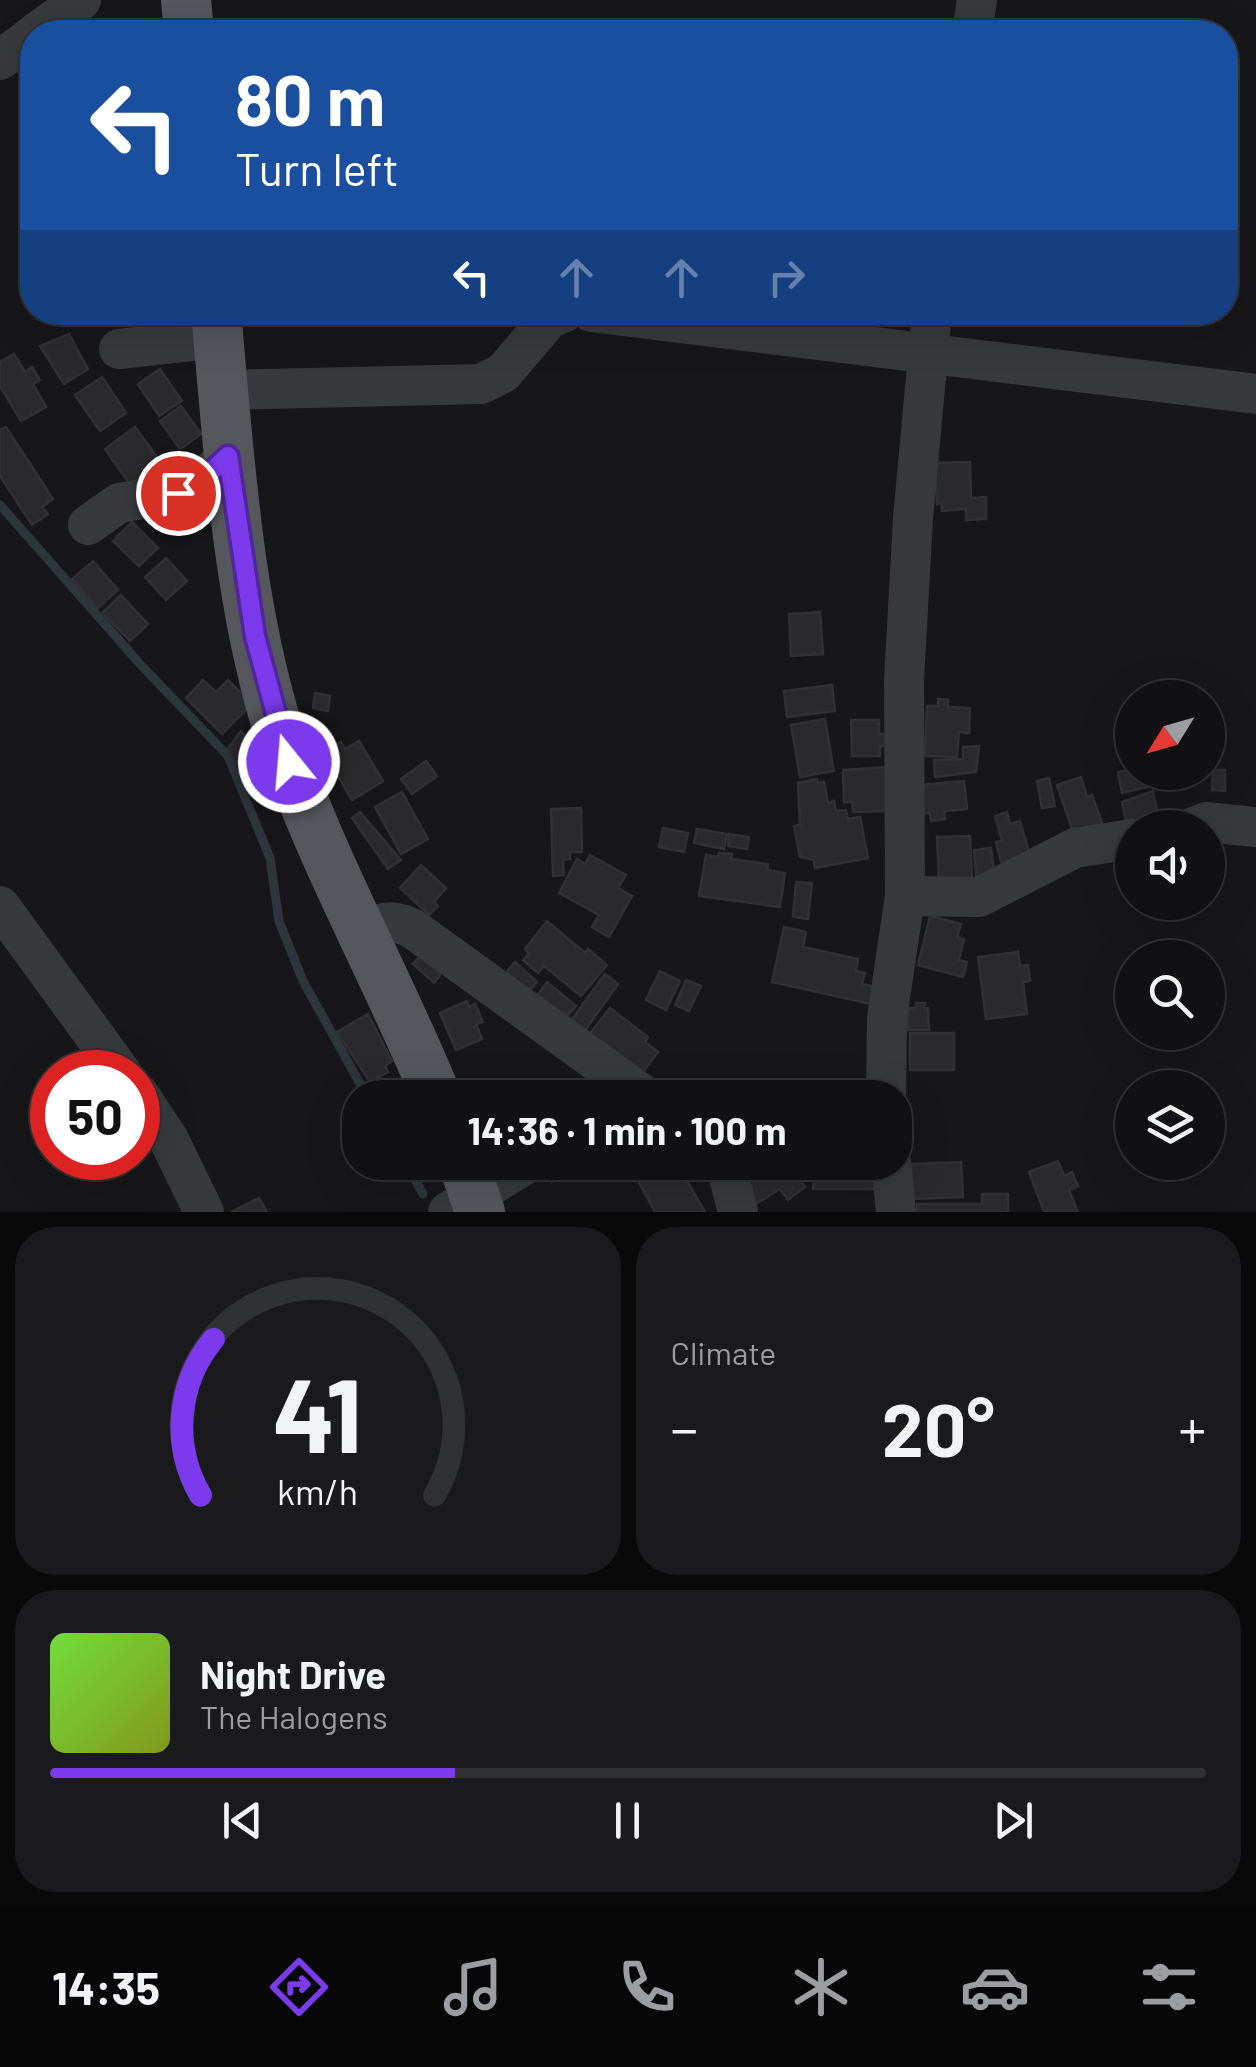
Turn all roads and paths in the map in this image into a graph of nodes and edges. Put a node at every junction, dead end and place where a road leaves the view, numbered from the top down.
1 (82, 0) edge
2 (54, 20) edge
3 (20, 45) edge
4 (0, 60) edge
5 (217, 325) edge
6 (544, 325) edge
7 (690, 325) edge
8 (930, 325) edge
9 (119, 349) dead end
10 (926, 356) junction
11 (223, 390) junction
12 (1256, 394) edge
13 (228, 456) junction
14 (88, 525) dead end
15 (1225, 824) edge
16 (1256, 828) edge
17 (1115, 842) edge
18 (905, 896) junction
19 (0, 906) edge
20 (363, 930) junction
21 (106, 1050) edge
22 (429, 1080) edge
23 (622, 1080) edge
24 (886, 1080) edge
25 (160, 1126) edge
26 (496, 1180) edge
27 (730, 1180) edge
28 (893, 1180) edge
29 (467, 1195) edge
30 (204, 1212) edge
31 (738, 1212) edge
32 (896, 1212) edge

1 - 2 street
3 - 4 street
5 - 9 street
5 - 11 main road
6 - 11 street
7 - 10 street
8 - 10 street
10 - 12 street
10 - 18 street
11 - 13 main road
13 - 14 street
13 - 20 main road
15 - 16 street
17 - 18 street
18 - 24 street
19 - 21 street
20 - 22 main road
20 - 23 street
25 - 30 street
26 - 29 street
27 - 31 street
28 - 32 street

